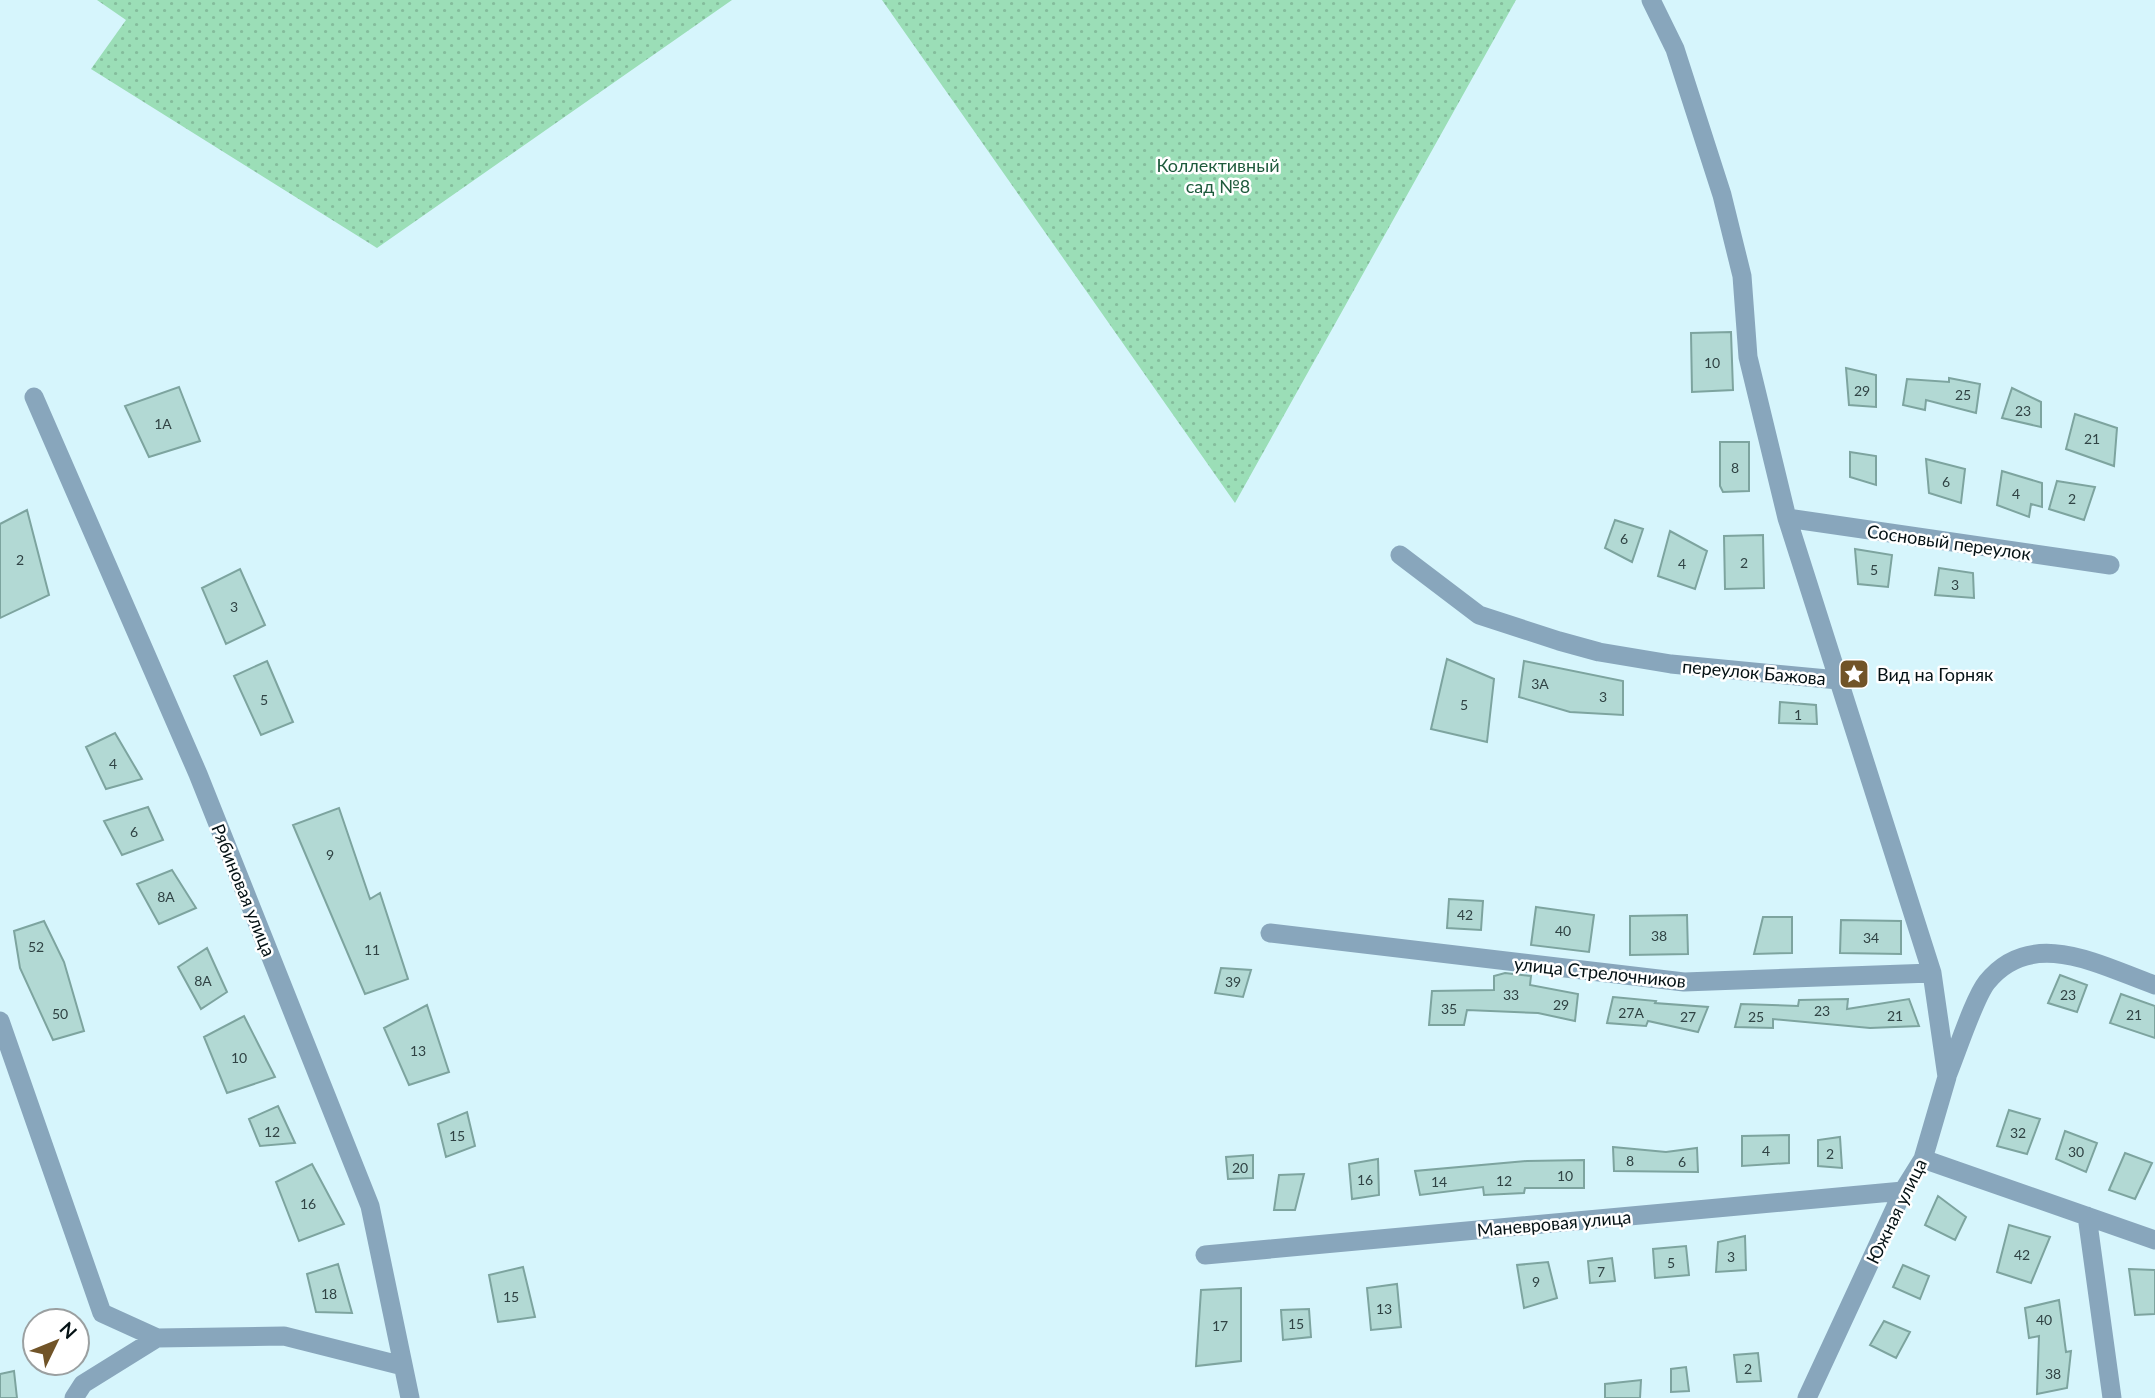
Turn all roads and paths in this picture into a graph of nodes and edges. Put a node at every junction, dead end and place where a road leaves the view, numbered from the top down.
1 (1651, 0) edge
2 (34, 397) dead end
3 (1787, 518) junction
4 (1400, 555) dead end
5 (2110, 565) dead end
6 (1838, 680) junction
7 (1270, 933) dead end
8 (1932, 973) junction
9 (2155, 985) edge
10 (0, 1021) edge
11 (1947, 1077) junction
12 (1923, 1159) junction
13 (1903, 1191) junction
14 (2087, 1216) junction
15 (2155, 1240) edge
16 (1205, 1255) dead end
17 (157, 1338) junction
18 (403, 1366) junction
19 (74, 1398) edge
20 (410, 1398) edge
21 (1807, 1398) edge
22 (2112, 1398) edge

1 - 3 street, переулок Бажова
2 - 18 street, Рябиновая улица
3 - 5 street, Сосновый переулок
3 - 6 street, переулок Бажова
4 - 6 street, переулок Бажова
6 - 8 street, Южная улица
7 - 8 street, улица Стрелочников
8 - 11 street, Южная улица
9 - 11 street
10 - 17 street
11 - 12 street, Южная улица
12 - 13 street, Южная улица
12 - 14 street
13 - 16 street, Маневровая улица
13 - 21 street, Южная улица
14 - 15 street
14 - 22 street
17 - 18 street
17 - 19 street
18 - 20 street, Рябиновая улица

